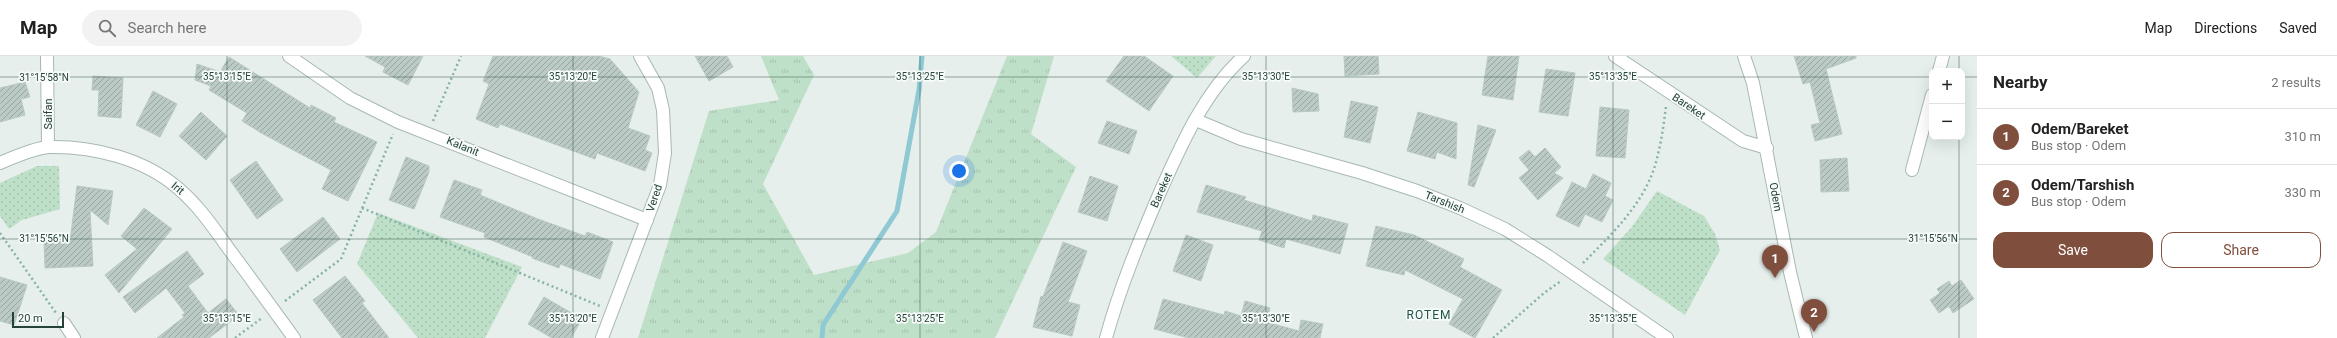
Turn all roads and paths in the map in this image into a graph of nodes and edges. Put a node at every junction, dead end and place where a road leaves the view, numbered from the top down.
1 (48, 56) edge
2 (289, 56) edge
3 (460, 56) edge
4 (640, 56) edge
5 (1244, 56) edge
6 (1615, 56) edge
7 (1744, 56) edge
8 (1943, 56) edge
9 (1939, 68) edge
10 (1669, 92) junction
11 (1930, 104) edge
12 (1196, 120) junction
13 (398, 122) junction
14 (428, 132) junction
15 (48, 147) junction
16 (1767, 148) junction
17 (0, 163) edge
18 (1912, 170) dead end
19 (362, 208) junction
20 (647, 220) junction
21 (0, 233) edge
22 (1573, 272) junction
23 (274, 309) junction
24 (613, 311) junction
25 (64, 323) joint
26 (74, 338) edge
27 (235, 338) edge
28 (294, 338) edge
29 (602, 338) edge
30 (1106, 338) edge
31 (1493, 338) edge
32 (1667, 338) edge
33 (1806, 338) edge

1 - 15 street, Saifan
2 - 13 street, Kalanit
3 - 14 path
4 - 20 street, Vered
5 - 12 street, Bareket
6 - 10 street, Bareket
7 - 16 street, Odem
8 - 9 street
10 - 16 street, Bareket
10 - 22 path
11 - 18 street
12 - 22 street, Tarshish
12 - 30 street, Bareket
13 - 14 street, Kalanit
13 - 19 path
14 - 20 street, Kalanit
15 - 17 street, Irit
15 - 23 street, Irit
16 - 33 street, Odem
19 - 23 path
19 - 24 path
20 - 24 street, Vered
21 - 25 path
22 - 31 path
22 - 32 street, Tarshish
23 - 27 path
23 - 28 street, Irit
24 - 29 street, Vered
25 - 26 street

